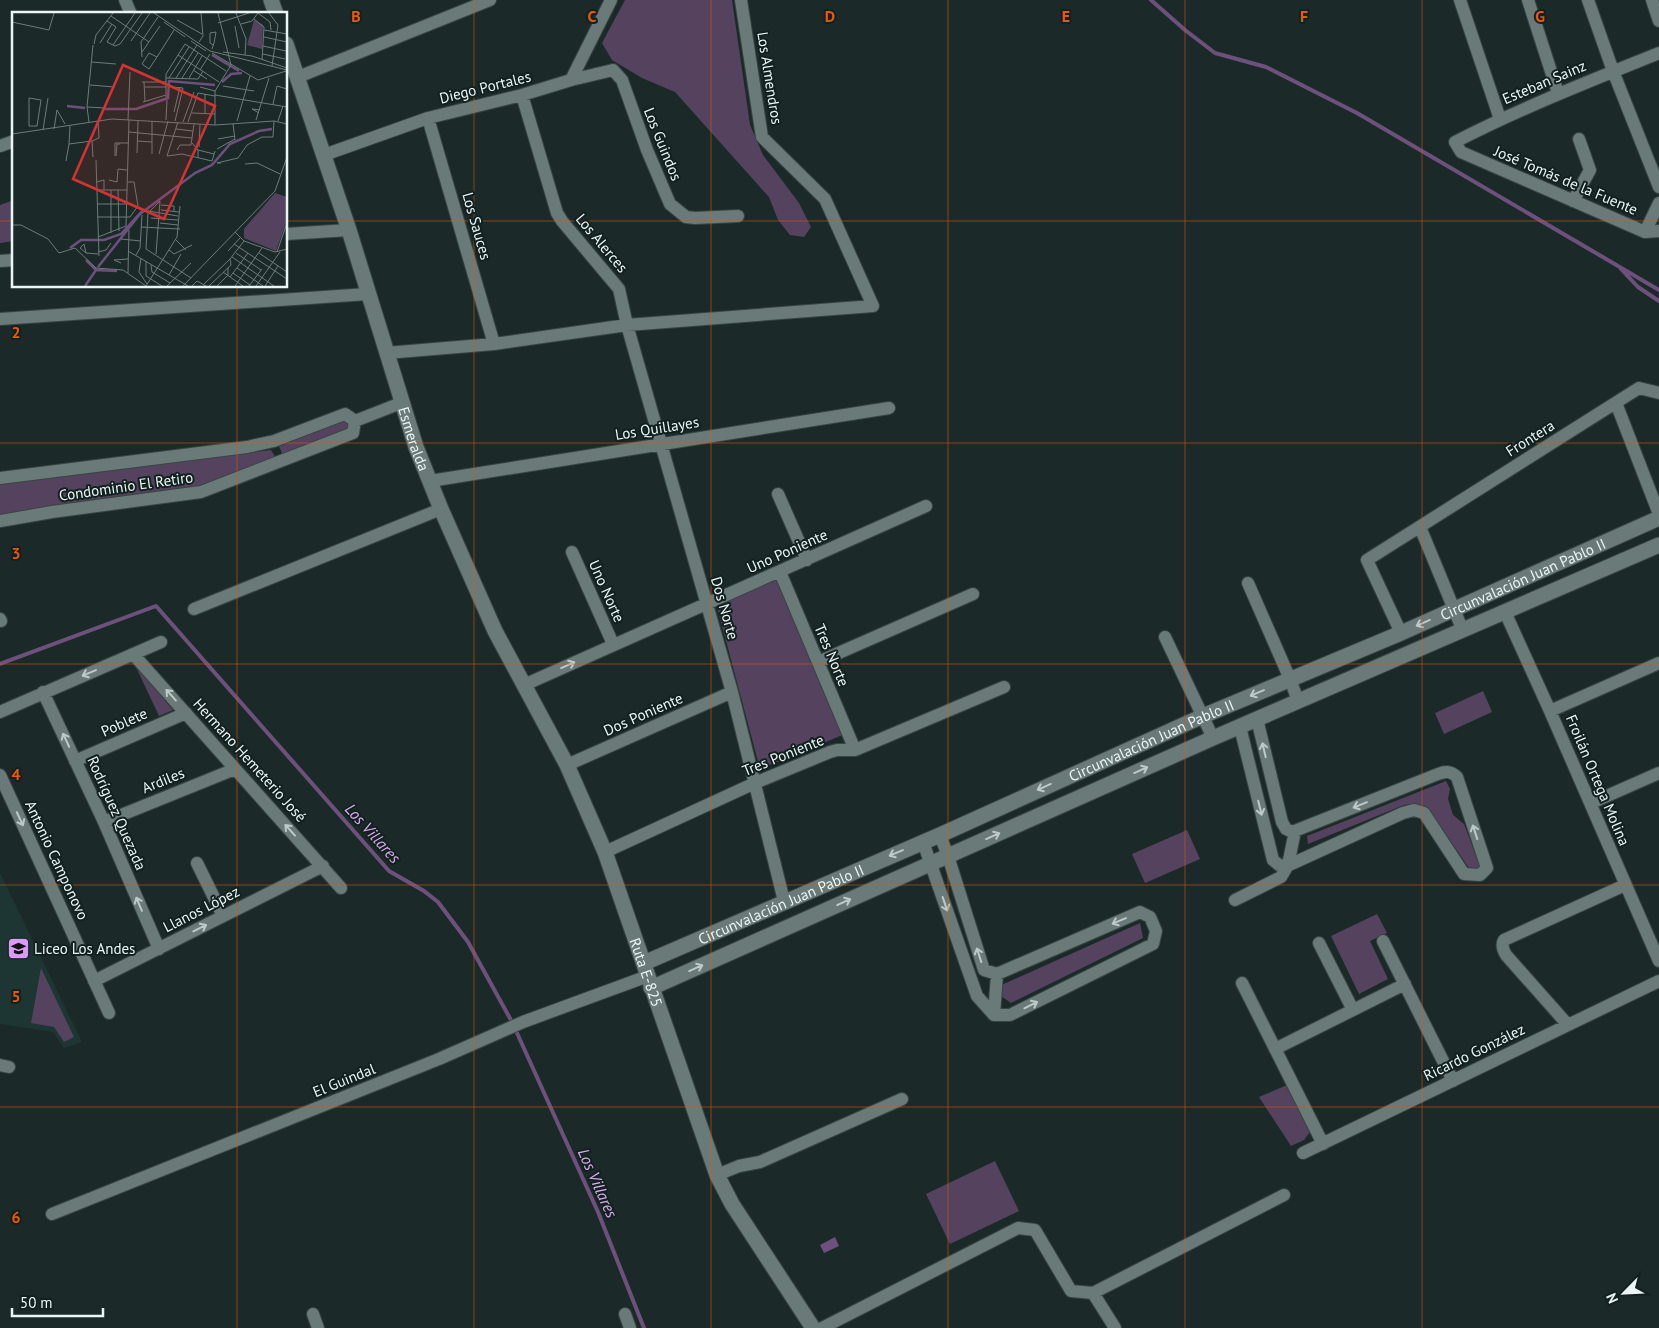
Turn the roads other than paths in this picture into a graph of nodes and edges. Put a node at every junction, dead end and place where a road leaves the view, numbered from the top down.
1 (125, 0) edge
2 (271, 0) edge
3 (490, 0) edge
4 (611, 0) edge
5 (741, 0) edge
6 (1460, 0) edge
7 (1528, 0) edge
8 (1588, 0) edge
9 (1652, 0) edge
10 (130, 12) edge
11 (275, 12) edge
12 (1659, 21) edge
13 (288, 50) edge
14 (1659, 53) edge
15 (1613, 71) junction
16 (298, 77) junction
17 (570, 80) junction
18 (1558, 93) junction
19 (522, 95) junction
20 (428, 118) junction
21 (1500, 119) junction
22 (1579, 139) dead end
23 (12, 141) edge
24 (0, 146) edge
25 (1461, 152) joint
26 (324, 155) junction
27 (1659, 187) edge
28 (1573, 201) junction
29 (1659, 203) edge
30 (738, 216) dead end
31 (349, 230) junction
32 (1659, 231) edge
33 (1645, 232) junction
34 (288, 234) edge
35 (368, 294) junction
36 (0, 318) edge
37 (627, 325) junction
38 (494, 344) junction
39 (386, 353) junction
40 (1659, 393) edge
41 (401, 403) junction
42 (1616, 403) junction
43 (889, 408) dead end
44 (355, 421) junction
45 (274, 442) junction
46 (662, 444) junction
47 (282, 461) junction
48 (0, 478) edge
49 (430, 481) junction
50 (778, 494) dead end
51 (926, 506) dead end
52 (441, 509) junction
53 (1659, 514) edge
54 (1659, 518) edge
55 (0, 521) edge
56 (1420, 527) junction
57 (1659, 545) edge
58 (572, 552) dead end
59 (807, 560) junction
60 (780, 572) junction
61 (1248, 584) dead end
62 (973, 594) dead end
63 (707, 603) junction
64 (194, 609) dead end
65 (1454, 609) junction
66 (1505, 612) junction
67 (1462, 631) junction
68 (1401, 633) junction
69 (1165, 637) dead end
70 (161, 642) dead end
71 (613, 644) junction
72 (133, 654) junction
73 (818, 662) junction
74 (1659, 663) edge
75 (1290, 679) junction
76 (524, 685) junction
77 (1004, 687) dead end
78 (44, 692) junction
79 (732, 692) junction
80 (1298, 701) junction
81 (1550, 711) junction
82 (0, 712) edge
83 (186, 712) junction
84 (1202, 716) junction
85 (1257, 719) junction
86 (1240, 727) junction
87 (1213, 738) junction
88 (855, 750) junction
89 (75, 761) junction
90 (567, 765) junction
91 (235, 768) junction
92 (1659, 773) edge
93 (0, 775) edge
94 (755, 783) junction
95 (1591, 804) junction
96 (589, 814) joint
97 (104, 822) junction
98 (1295, 831) junction
99 (940, 835) junction
100 (923, 842) junction
101 (605, 852) junction
102 (948, 856) junction
103 (197, 863) dead end
104 (932, 863) junction
105 (1288, 865) junction
106 (322, 866) junction
107 (1625, 885) junction
108 (341, 888) dead end
109 (1235, 900) dead end
110 (784, 901) junction
111 (223, 916) junction
112 (1384, 941) dead end
113 (1319, 942) dead end
114 (158, 949) junction
115 (1659, 961) edge
116 (997, 974) junction
117 (648, 976) junction
118 (94, 981) junction
119 (1659, 981) edge
120 (1242, 982) dead end
121 (1405, 984) junction
122 (1352, 1010) junction
123 (108, 1013) dead end
124 (994, 1015) junction
125 (1568, 1025) junction
126 (1275, 1049) junction
127 (1453, 1081) junction
128 (902, 1099) dead end
129 (1323, 1144) junction
130 (1303, 1153) dead end
131 (717, 1175) junction
132 (1284, 1195) dead end
133 (52, 1214) dead end
134 (1093, 1293) junction
135 (313, 1314) dead end
136 (626, 1314) dead end
137 (318, 1328) edge
138 (630, 1328) edge
139 (813, 1328) edge
140 (822, 1328) edge
141 (1115, 1328) edge

1 - 10 street
2 - 11 street
3 - 16 street
4 - 17 street
5 - 37 street, Los Almendros
6 - 21 street
7 - 18 street
8 - 15 street
9 - 12 street
13 - 16 street, Esmeralda
14 - 15 street, Esteban Sainz
15 - 18 street, Esteban Sainz
15 - 27 street
16 - 26 street, Esmeralda
17 - 19 street, Diego Portales
17 - 30 street, Los Guindos
18 - 21 street, Esteban Sainz
19 - 20 street, Diego Portales
19 - 37 street, Los Alerces
20 - 26 street, Diego Portales
20 - 38 street, Los Sauces
21 - 25 street, Esteban Sainz
22 - 28 street
23 - 24 street
25 - 28 street, José Tomás de la Fuente
26 - 31 street, Esmeralda
28 - 33 street, José Tomás de la Fuente
29 - 33 street
31 - 34 street
31 - 35 street, Esmeralda
32 - 33 street, José Tomás de la Fuente
35 - 36 street
35 - 39 street, Esmeralda
37 - 38 street
37 - 46 street, Dos Norte
38 - 39 street
39 - 41 street, Esmeralda
40 - 42 street, Frontera
41 - 44 street, Condominio El Retiro
41 - 49 street, Esmeralda
42 - 53 street
42 - 56 street, Frontera
43 - 46 street, Los Quillayes
44 - 45 street, Condominio El Retiro
44 - 47 street, Condominio El Retiro
45 - 47 street
45 - 48 street, Condominio El Retiro
46 - 49 street, Los Quillayes
46 - 63 street, Dos Norte
47 - 55 street, Condominio El Retiro
49 - 52 street, Esmeralda
50 - 59 street
51 - 59 street, Uno Poniente
52 - 64 street
52 - 76 street, Esmeralda
54 - 65 street, Circunvalación Juan Pablo II
56 - 65 street
56 - 68 street, Frontera
57 - 66 street, Circunvalación Juan Pablo II
58 - 71 street, Uno Norte
59 - 60 street, Uno Poniente
60 - 63 street, Uno Poniente
60 - 73 street, Tres Norte
61 - 75 street
62 - 73 street
63 - 71 street, Uno Poniente
63 - 79 street, Dos Norte
65 - 67 street
65 -> 68 street, Circunvalación Juan Pablo II
66 - 67 street, Circunvalación Juan Pablo II
66 - 81 street, Froilán Ortega Molina
67 - 80 street, Circunvalación Juan Pablo II
68 - 75 street, Circunvalación Juan Pablo II
69 - 84 street
70 - 72 street
76 -> 71 street, Uno Poniente
72 -> 78 street
83 -> 72 street, Hermano Hemeterio José
73 - 88 street, Tres Norte
74 - 81 street
75 - 80 street
75 -> 84 street, Circunvalación Juan Pablo II
76 - 90 street, Esmeralda
77 - 88 street, Tres Poniente
78 - 82 street
89 -> 78 street, Rodríguez Quezada
79 - 90 street, Dos Poniente
79 - 94 street, Dos Norte
80 - 85 street, Circunvalación Juan Pablo II
81 - 95 street, Froilán Ortega Molina
83 - 89 street, Poblete
83 - 91 street, Hermano Hemeterio José
84 - 87 street
84 -> 99 street, Circunvalación Juan Pablo II
85 - 86 street, Circunvalación Juan Pablo II
98 -> 85 street
86 - 87 street, Circunvalación Juan Pablo II
86 -> 105 street
102 -> 87 street, Circunvalación Juan Pablo II
88 - 94 street, Tres Poniente
89 - 97 street, Rodríguez Quezada
90 - 96 street, Esmeralda
91 - 97 street, Ardiles
106 -> 91 street, Hermano Hemeterio José
92 - 95 street
93 -> 118 street, Antonio Camponovo
94 - 101 street, Tres Poniente
94 - 110 street, Dos Norte
95 - 107 street, Froilán Ortega Molina
96 - 101 street, Ruta E-825
114 -> 97 street, Rodríguez Quezada
98 - 105 street
105 -> 98 street
99 - 100 street, Circunvalación Juan Pablo II
99 - 102 street
100 - 104 street
100 -> 110 street, Circunvalación Juan Pablo II
101 - 117 street, Ruta E-825
102 - 104 street, Circunvalación Juan Pablo II
116 -> 102 street
103 - 111 street
117 -> 104 street, Circunvalación Juan Pablo II
104 -> 124 street
105 - 109 street
106 - 108 street, Hermano Hemeterio José
106 - 111 street, Llanos López
107 - 115 street, Froilán Ortega Molina
107 - 125 street
110 - 117 street, Circunvalación Juan Pablo II
114 -> 111 street, Llanos López
112 - 121 street
113 - 122 street
114 - 118 street, Llanos López
116 - 124 street
124 -> 116 street
117 - 131 street, Ruta E-825
117 - 133 street, El Guindal
118 - 123 street, Antonio Camponovo
119 - 125 street, Ricardo González
120 - 126 street
121 - 122 street
121 - 127 street
122 - 126 street
125 - 127 street, Ricardo González
126 - 129 street
127 - 129 street, Ricardo González
128 - 131 street
129 - 130 street, Ricardo González
131 - 139 street
132 - 134 street
134 - 140 street
134 - 141 street
135 - 137 street
136 - 138 street

